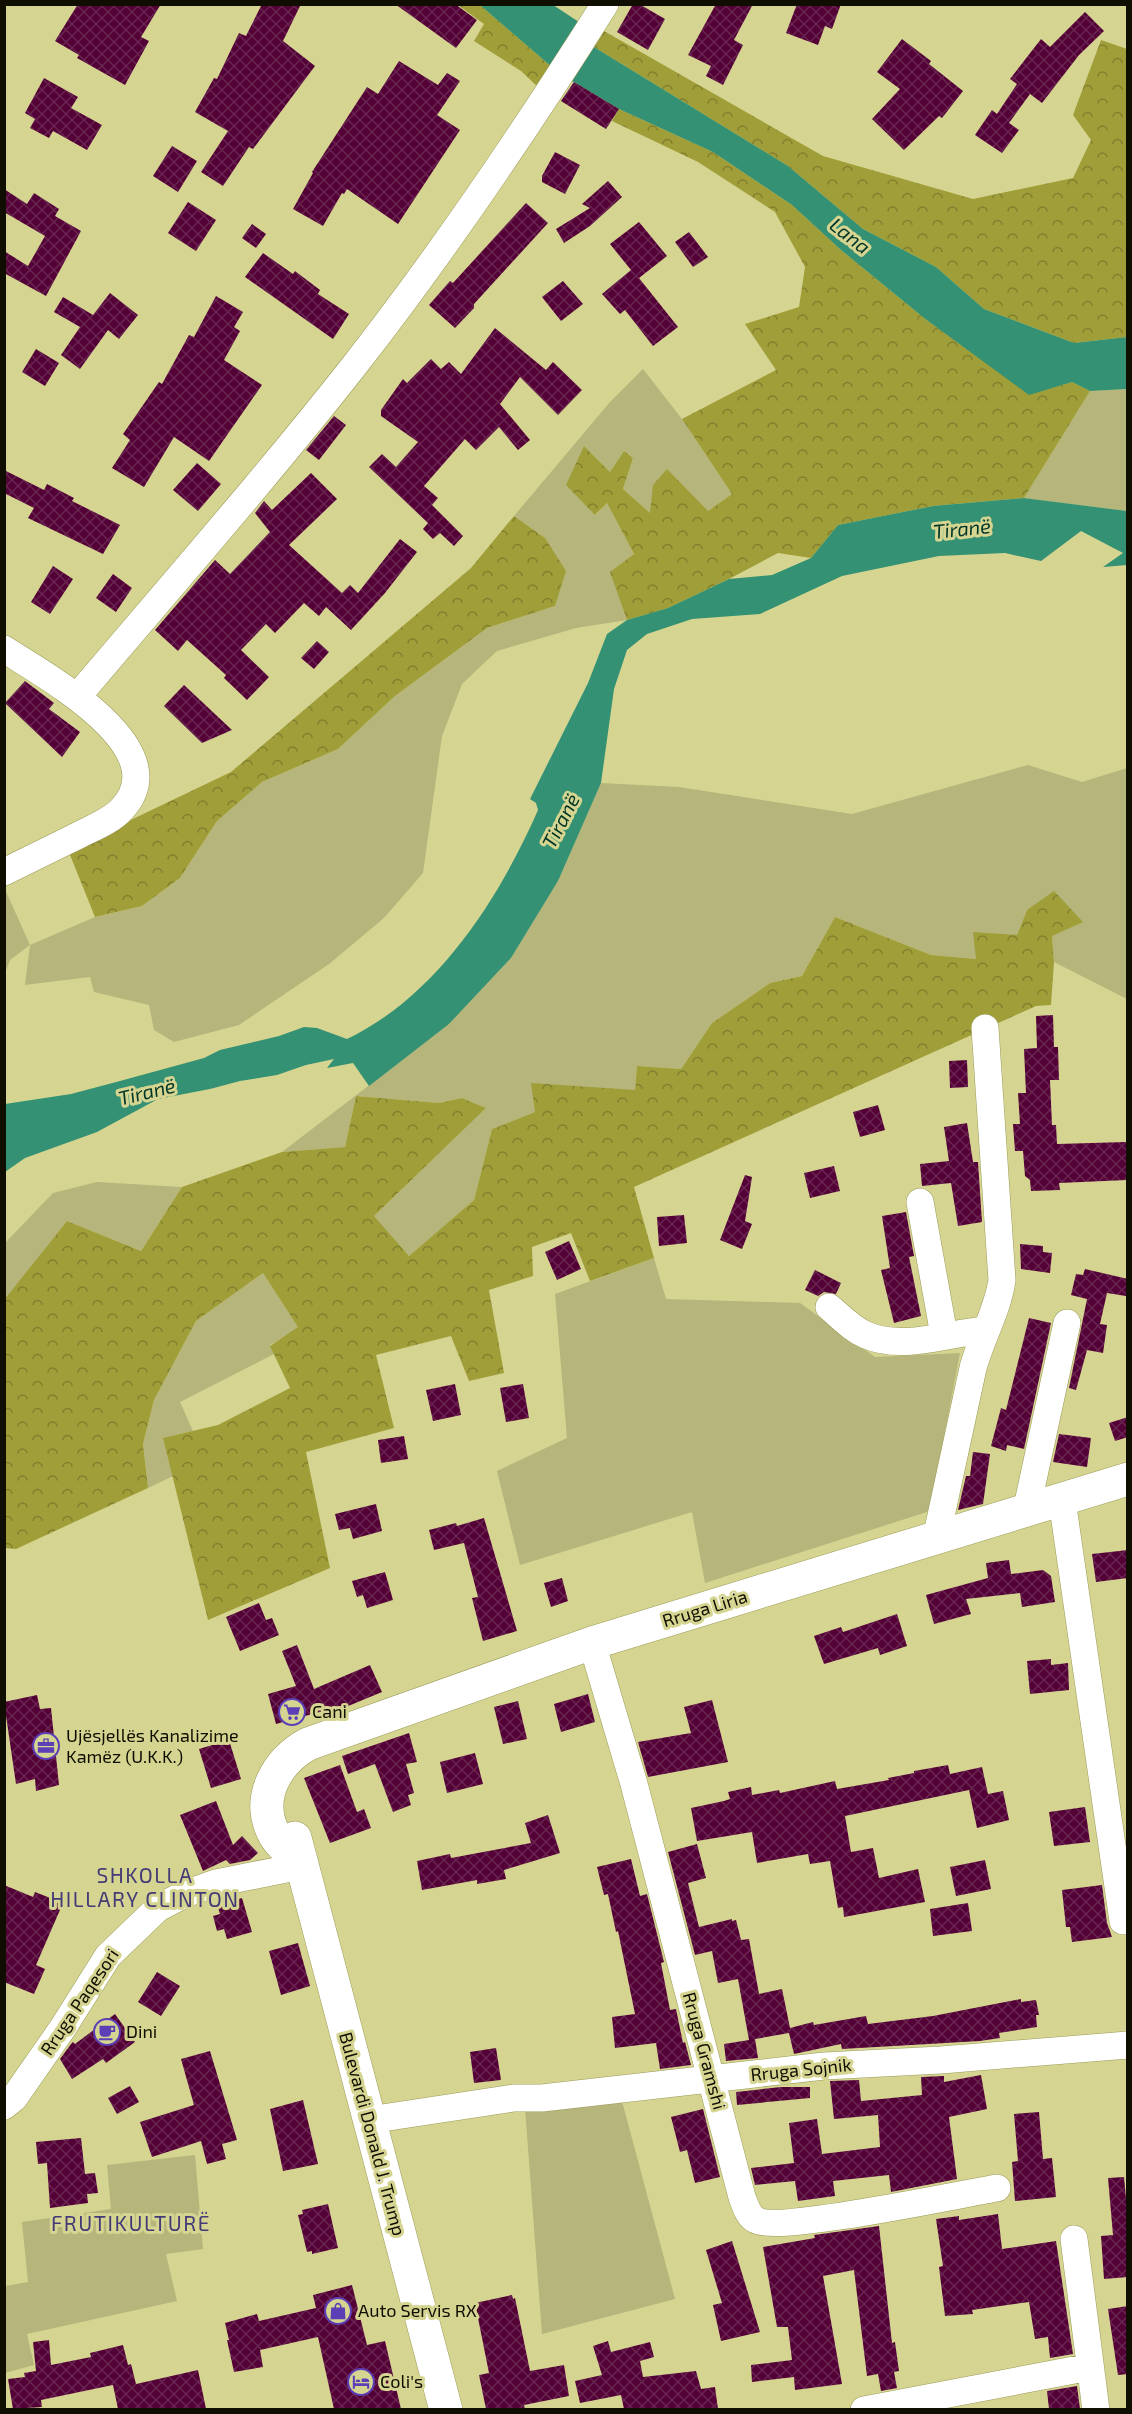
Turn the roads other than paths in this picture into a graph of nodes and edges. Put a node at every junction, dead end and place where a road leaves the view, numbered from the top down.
1 (599, 14) edge
2 (4, 649) edge
3 (77, 697) junction
4 (4, 872) edge
5 (985, 1028) dead end
6 (920, 1202) dead end
7 (829, 1307) dead end
8 (1068, 1323) dead end
9 (986, 1330) junction
10 (944, 1335) junction
11 (1128, 1479) edge
12 (1062, 1500) junction
13 (1026, 1512) junction
14 (936, 1539) junction
15 (592, 1643) junction
16 (300, 1863) junction
17 (1123, 1921) dead end
18 (1128, 2045) edge
19 (712, 2080) junction
20 (4, 2106) edge
21 (369, 2120) junction
22 (997, 2187) dead end
23 (1074, 2239) dead end
24 (1090, 2367) junction
25 (446, 2409) edge
26 (864, 2409) edge
27 (1096, 2409) edge

1 - 3 street
2 - 3 street
3 - 4 street
5 - 9 street
6 - 10 street
7 - 10 street
8 - 13 street
9 - 10 street
9 - 14 street
11 - 12 main road, Rruga Liria
12 - 13 main road, Rruga Liria
12 - 17 street
13 - 14 main road, Rruga Liria
14 - 15 main road, Rruga Liria
15 - 16 main road, Rruga Liria
15 - 19 street, Rruga Gramshi
16 - 20 street, Rruga Paqesori
16 - 21 main road, Bulevardi Donald J. Trump
18 - 19 street, Rruga Sojnik
19 - 21 street, Rruga Sojnik
19 - 22 street, Rruga Gramshi
21 - 25 main road, Bulevardi Donald J. Trump
23 - 24 street
24 - 26 street
24 - 27 street

